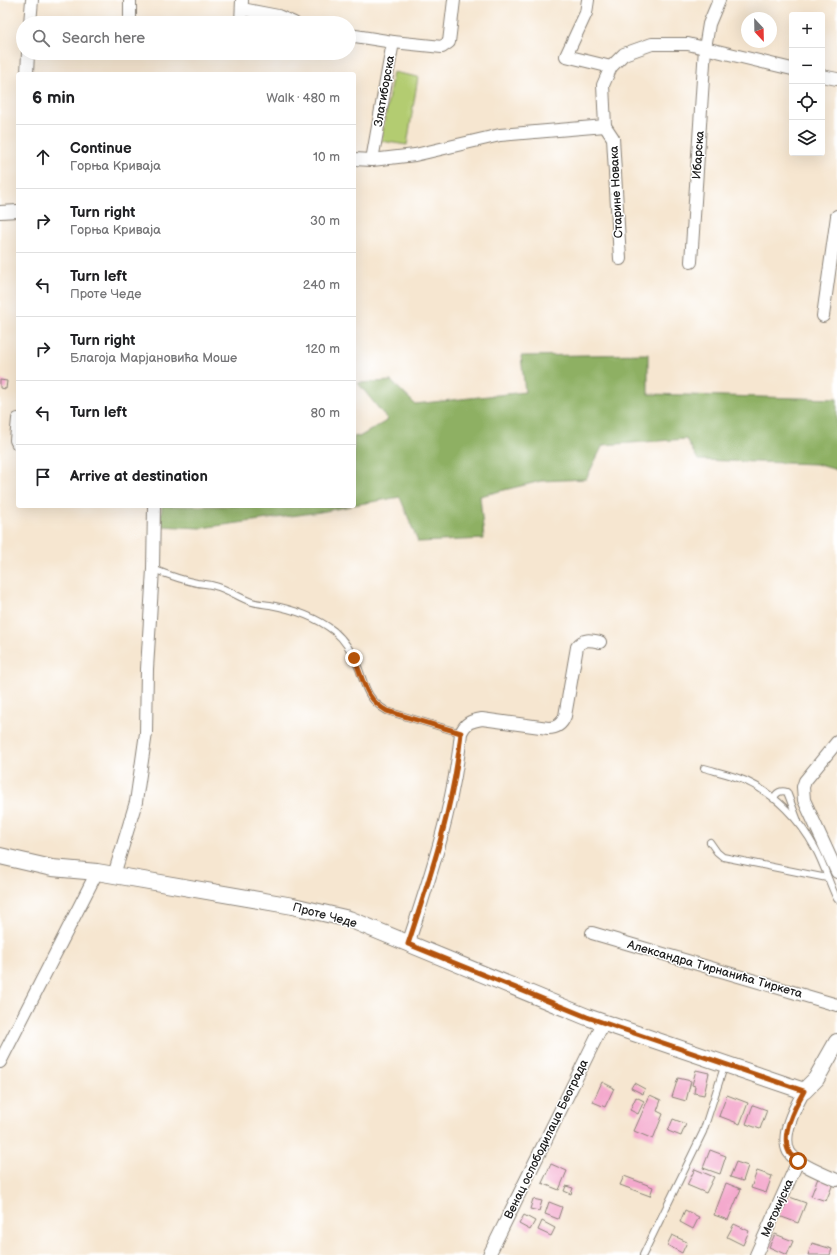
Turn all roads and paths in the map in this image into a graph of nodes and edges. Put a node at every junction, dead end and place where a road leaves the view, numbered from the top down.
1 (32, 0) edge
2 (130, 0) edge
3 (454, 0) edge
4 (588, 0) edge
5 (720, 0) edge
6 (242, 4) edge
7 (31, 16) edge
8 (130, 16) edge
9 (241, 16) edge
10 (278, 16) edge
11 (356, 36) edge
12 (393, 42) junction
13 (705, 48) junction
14 (28, 60) edge
15 (610, 67) junction
16 (789, 68) edge
17 (27, 72) edge
18 (825, 77) edge
19 (837, 79) edge
20 (605, 126) junction
21 (356, 159) edge
22 (372, 160) junction
23 (16, 210) edge
24 (0, 212) edge
25 (837, 216) edge
26 (620, 259) dead end
27 (691, 262) dead end
28 (824, 316) dead end
29 (154, 508) edge
30 (154, 569) junction
31 (600, 642) dead end
32 (461, 733) junction
33 (837, 742) edge
34 (704, 768) dead end
35 (774, 799) junction
36 (798, 823) junction
37 (710, 842) dead end
38 (0, 856) edge
39 (97, 872) junction
40 (114, 875) junction
41 (832, 875) edge
42 (837, 899) edge
43 (592, 934) dead end
44 (408, 944) junction
45 (837, 1005) edge
46 (604, 1022) junction
47 (837, 1042) edge
48 (0, 1062) edge
49 (725, 1064) junction
50 (804, 1091) junction
51 (798, 1161) junction
52 (837, 1180) edge
53 (489, 1255) edge
54 (644, 1255) edge
55 (756, 1255) edge

1 - 7 street
2 - 8 street
3 - 12 street
4 - 15 street
5 - 13 street, Ибарска
6 - 9 street
6 - 10 street
11 - 12 street, Златиборска
12 - 22 street, Златиборска
13 - 15 street
13 - 16 street
13 - 27 street, Ибарска
14 - 17 street
15 - 20 street
18 - 19 street
20 - 22 street
20 - 26 street, Старине Новака
21 - 22 street
23 - 24 street
25 - 28 street
29 - 30 street
30 - 32 lane
30 - 40 street
31 - 32 street
32 - 44 street
33 - 41 street
34 - 35 lane
35 - 36 lane
35 - 36 lane
36 - 41 lane
37 - 41 lane
38 - 39 street, Проте Чеде
39 - 40 street, Проте Чеде
39 - 48 street
40 - 44 street, Проте Чеде
41 - 42 lane
43 - 45 street, Александра Тирнанића Тиркета
44 - 46 street, Проте Чеде
46 - 49 street, Проте Чеде
46 - 53 street, Венац ослободилаца Београда
47 - 50 street
49 - 50 street, Проте Чеде
49 - 54 lane
50 - 51 street
51 - 52 street
51 - 55 street, Метохијска

